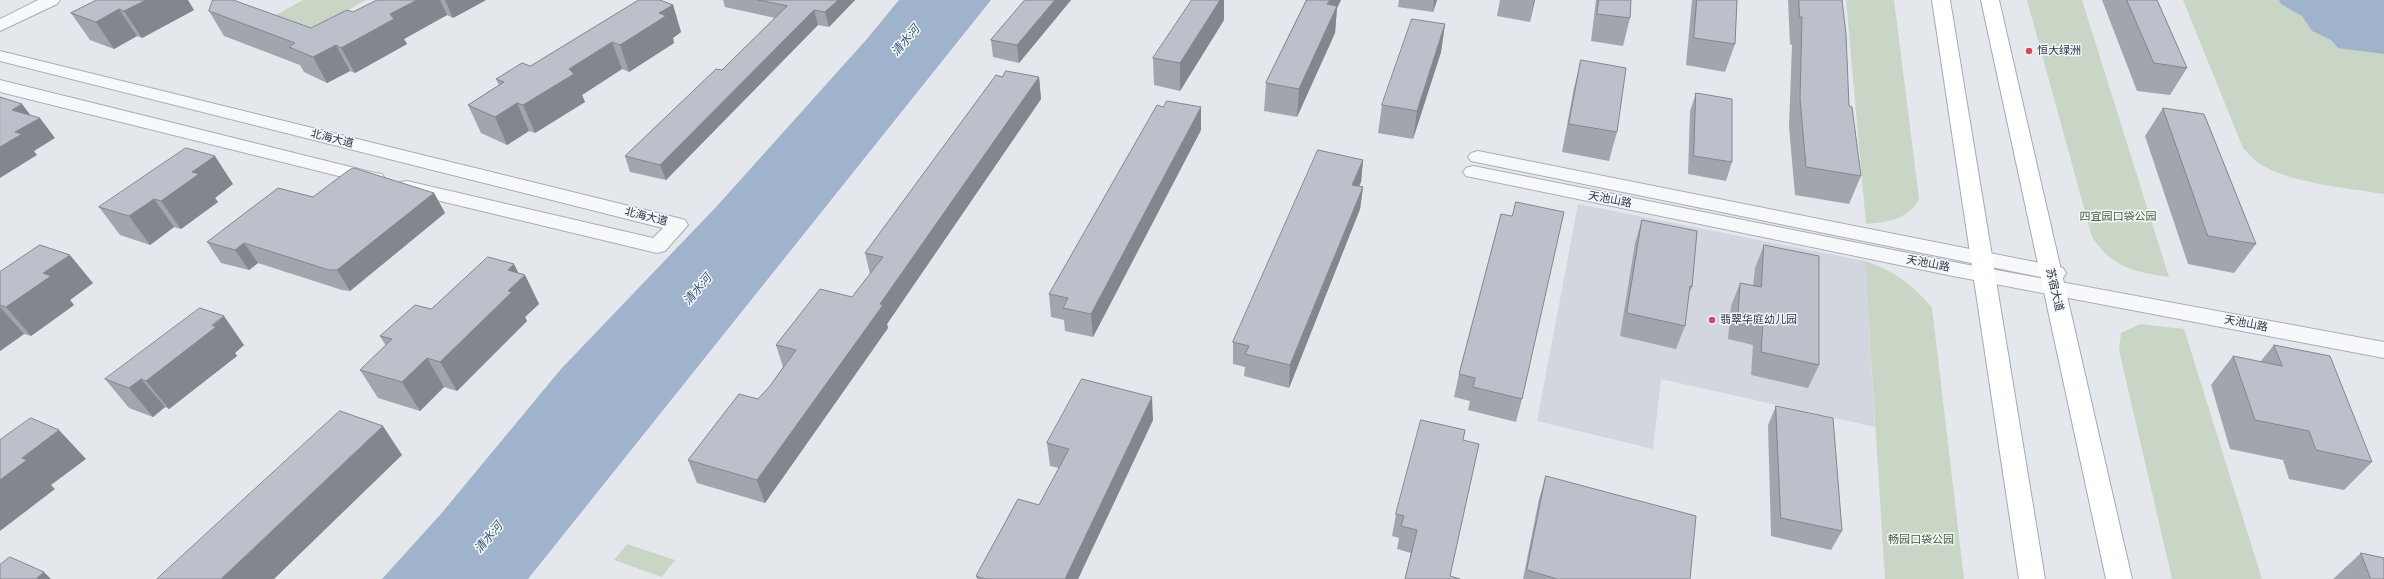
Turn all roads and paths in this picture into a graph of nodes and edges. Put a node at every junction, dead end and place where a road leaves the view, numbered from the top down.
1 (24, 0) edge
2 (51, 0) edge
3 (1941, 0) edge
4 (1990, 0) edge
5 (0, 12) edge
6 (0, 26) edge
7 (0, 56) edge
8 (0, 86) edge
9 (1476, 164) dead end
10 (1983, 267) junction
11 (2052, 280) junction
12 (2384, 338) edge
13 (2384, 350) edge
14 (2032, 579) edge
15 (2119, 579) edge

1 - 5 street
2 - 6 street
3 - 10 main road
4 - 11 main road, 苏宿大道
7 - 8 street, 北海大道
9 - 10 street, 天池山路
10 - 11 street, 天池山路
10 - 14 main road
11 - 12 street, 天池山路
11 - 13 street, 天池山路
11 - 15 main road, 苏宿大道

